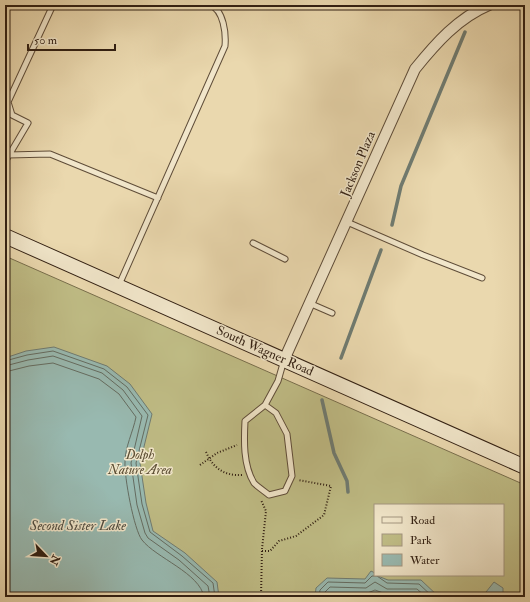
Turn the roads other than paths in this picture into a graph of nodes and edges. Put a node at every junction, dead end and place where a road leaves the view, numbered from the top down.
1 (53, 5) edge
2 (210, 5) edge
3 (490, 5) edge
4 (8, 155) junction
5 (5, 162) edge
6 (158, 198) junction
7 (347, 222) junction
8 (5, 236) edge
9 (253, 243) dead end
10 (285, 260) dead end
11 (482, 278) dead end
12 (119, 286) junction
13 (309, 303) junction
14 (332, 313) dead end
15 (284, 360) junction
16 (266, 405) junction
17 (525, 467) edge

1 - 4 lane
2 - 6 lane
3 - 7 street, Jackson Plaza
4 - 5 lane
4 - 6 lane
6 - 12 lane
7 - 11 lane
7 - 13 street, Jackson Plaza
8 - 12 main road, South Wagner Road
9 - 10 lane
12 - 15 main road, South Wagner Road
13 - 14 lane
13 - 15 street, Jackson Plaza
15 - 16 lane
15 - 17 main road, South Wagner Road
16 - 16 lane

